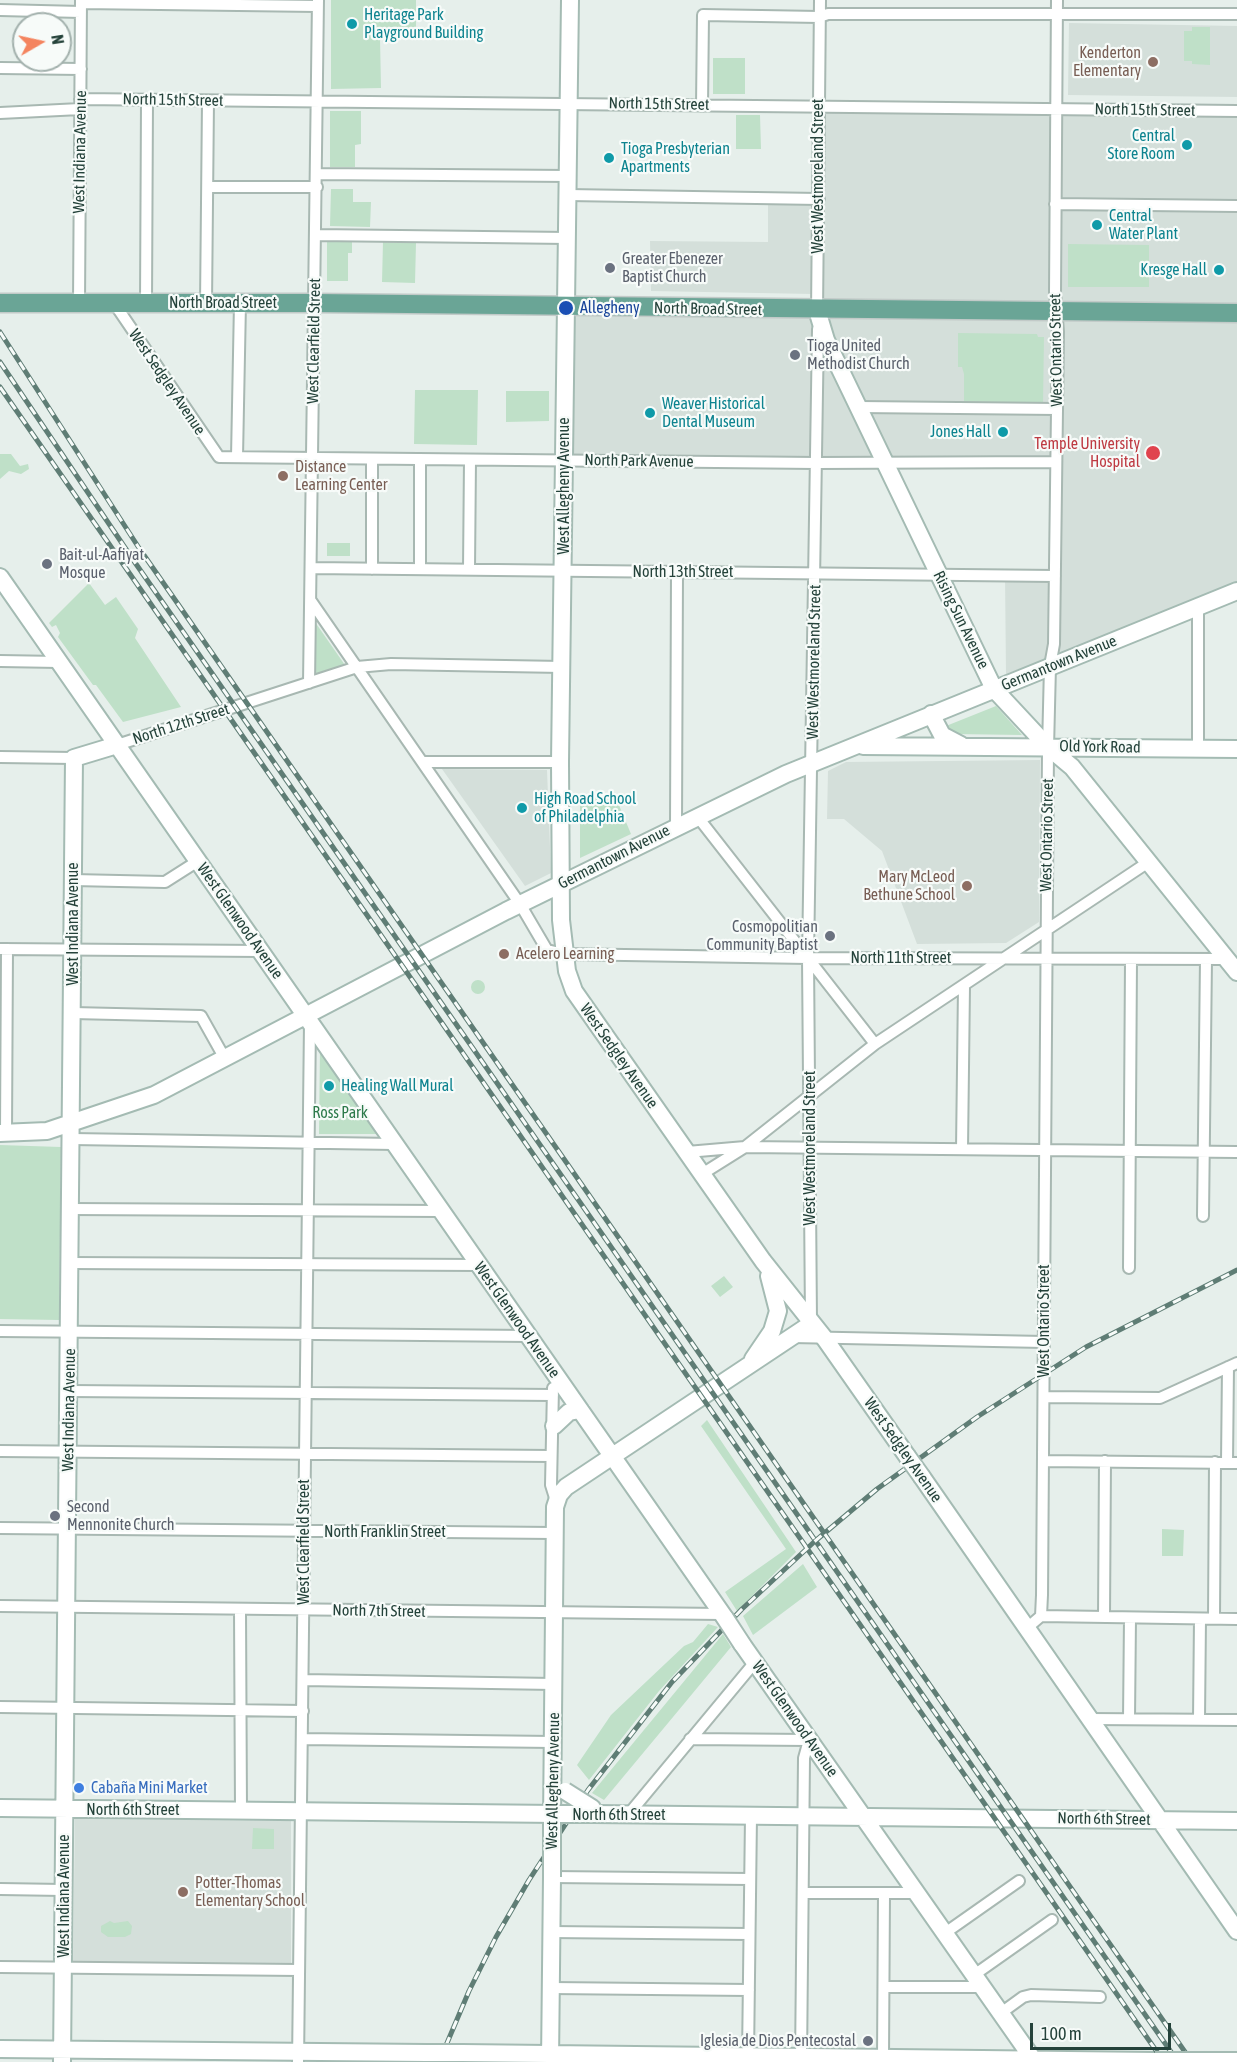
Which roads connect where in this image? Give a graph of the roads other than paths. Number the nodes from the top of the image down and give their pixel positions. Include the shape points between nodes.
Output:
1 (570, 0) edge
2 (820, 0) edge
3 (1057, 0) edge
4 (317, 3) edge
5 (81, 5) edge
6 (0, 10) edge
7 (1057, 14) junction
8 (1237, 14) edge
9 (819, 17) junction
10 (0, 68) edge
11 (81, 69) junction
12 (318, 100) junction
13 (147, 101) junction
14 (208, 101) junction
15 (569, 102) junction
16 (80, 104) junction
17 (702, 106) junction
18 (819, 106) junction
19 (1057, 109) junction
20 (1237, 111) edge
21 (0, 113) edge
22 (317, 174) junction
23 (569, 176) junction
24 (208, 187) junction
25 (317, 188) junction
26 (568, 195) junction
27 (819, 199) junction
28 (1055, 204) junction
29 (1237, 206) edge
30 (316, 235) junction
31 (568, 238) junction
32 (0, 303) edge
33 (79, 303) junction
34 (114, 303) junction
35 (146, 303) junction
36 (240, 303) junction
37 (315, 303) junction
38 (206, 304) junction
39 (567, 307) junction
40 (818, 310) junction
41 (1056, 310) junction
42 (1237, 313) edge
43 (859, 407) junction
44 (1057, 409) junction
45 (223, 457) joint
46 (237, 457) junction
47 (312, 459) junction
48 (372, 459) junction
49 (420, 459) junction
50 (470, 460) junction
51 (564, 460) junction
52 (884, 462) junction
53 (1056, 462) junction
54 (816, 463) junction
55 (311, 568) junction
56 (372, 568) junction
57 (420, 569) junction
58 (469, 569) junction
59 (563, 571) junction
60 (677, 572) junction
61 (815, 573) junction
62 (939, 575) junction
63 (1055, 576) junction
64 (0, 577) edge
65 (1237, 591) edge
66 (311, 602) junction
67 (1198, 606) junction
68 (0, 661) edge
69 (59, 662) junction
70 (1050, 666) junction
71 (357, 667) junction
72 (562, 667) junction
73 (309, 683) junction
74 (994, 689) junction
75 (931, 714) junction
76 (117, 745) junction
77 (962, 746) junction
78 (850, 747) junction
79 (1048, 747) junction
80 (1198, 749) junction
81 (1237, 749) edge
82 (0, 757) edge
83 (74, 758) junction
84 (424, 762) junction
85 (560, 762) junction
86 (813, 762) junction
87 (698, 816) junction
88 (676, 826) junction
89 (198, 861) junction
90 (1147, 863) junction
91 (73, 880) junction
92 (561, 883) junction
93 (520, 904) junction
94 (1046, 930) junction
95 (4, 949) edge
96 (73, 949) junction
97 (261, 951) junction
98 (564, 954) junction
99 (1005, 957) junction
100 (808, 958) junction
101 (1047, 958) junction
102 (1206, 959) junction
103 (1131, 960) junction
104 (1234, 964) edge
105 (567, 971) joint
106 (964, 986) junction
107 (73, 1013) junction
108 (308, 1018) junction
109 (875, 1044) junction
110 (224, 1057) junction
111 (810, 1095) junction
112 (72, 1131) junction
113 (3, 1133) edge
114 (308, 1144) junction
115 (394, 1144) junction
116 (745, 1147) junction
117 (809, 1148) junction
118 (962, 1149) junction
119 (1045, 1150) junction
120 (1129, 1150) junction
121 (1203, 1151) junction
122 (687, 1152) junction
123 (1237, 1152) edge
124 (702, 1174) junction
125 (71, 1209) junction
126 (306, 1211) junction
127 (441, 1211) junction
128 (1203, 1216) dead end
129 (763, 1261) junction
130 (70, 1263) junction
131 (306, 1265) junction
132 (479, 1265) junction
133 (1129, 1268) dead end
134 (811, 1324) junction
135 (0, 1331) edge
136 (70, 1331) junction
137 (306, 1333) junction
138 (529, 1336) junction
139 (792, 1337) junction
140 (825, 1340) junction
141 (1044, 1342) junction
142 (1233, 1365) edge
143 (743, 1369) junction
144 (553, 1371) junction
145 (70, 1391) junction
146 (305, 1393) junction
147 (553, 1395) junction
148 (1044, 1397) junction
149 (580, 1410) junction
150 (554, 1426) junction
151 (0, 1451) edge
152 (68, 1452) junction
153 (304, 1454) junction
154 (551, 1456) junction
155 (613, 1457) junction
156 (1044, 1461) junction
157 (1105, 1461) junction
158 (1215, 1462) junction
159 (1232, 1463) edge
160 (556, 1501) junction
161 (0, 1528) edge
162 (68, 1528) junction
163 (303, 1532) junction
164 (554, 1533) junction
165 (0, 1606) edge
166 (67, 1607) junction
167 (240, 1610) junction
168 (303, 1610) junction
169 (555, 1613) junction
170 (723, 1616) junction
171 (1041, 1616) junction
172 (1104, 1617) junction
173 (1130, 1618) junction
174 (1214, 1618) junction
175 (1200, 1619) junction
176 (1237, 1619) edge
177 (1027, 1628) junction
178 (755, 1662) junction
179 (303, 1680) junction
180 (554, 1684) junction
181 (0, 1707) edge
182 (66, 1707) junction
183 (240, 1710) junction
184 (303, 1711) junction
185 (1089, 1719) junction
186 (1129, 1719) junction
187 (1199, 1719) junction
188 (1237, 1720) edge
189 (302, 1738) junction
190 (690, 1738) junction
191 (809, 1740) junction
192 (553, 1742) junction
193 (559, 1787) junction
194 (0, 1808) edge
195 (64, 1809) junction
196 (241, 1811) junction
197 (301, 1811) junction
198 (594, 1814) junction
199 (628, 1815) junction
200 (751, 1816) junction
201 (803, 1816) junction
202 (554, 1817) junction
203 (865, 1817) junction
204 (1159, 1820) junction
205 (1237, 1821) edge
206 (552, 1876) junction
207 (750, 1879) junction
208 (1019, 1881) dead end
209 (0, 1889) edge
210 (63, 1890) junction
211 (803, 1893) junction
212 (917, 1893) junction
213 (884, 1894) junction
214 (1052, 1920) dead end
215 (1237, 1931) edge
216 (551, 1932) junction
217 (945, 1932) junction
218 (749, 1934) junction
219 (0, 1967) edge
220 (63, 1967) junction
221 (299, 1970) junction
222 (978, 1981) junction
223 (884, 1987) junction
224 (551, 1988) junction
225 (749, 1990) junction
226 (1100, 1997) dead end
227 (1001, 2013) junction
228 (0, 2049) edge
229 (63, 2056) edge
230 (298, 2057) edge
231 (748, 2057) junction
232 (550, 2058) edge
233 (883, 2058) junction
234 (801, 2059) edge
235 (1035, 2061) edge
236 (1155, 2061) edge
237 (1216, 2061) edge
238 (1237, 2061) edge

1 - 15 street, West Allegheny Avenue
2 - 9 street, West Westmoreland Street
3 - 7 street, West Ontario Street
4 - 5 street
4 - 12 street, West Clearfield Street
5 - 6 street
5 - 11 street, West Indiana Avenue
7 - 8 street
7 - 9 street
7 - 19 street, West Ontario Street
9 - 17 street via 703,15
9 - 18 street, West Westmoreland Street
10 - 11 street
11 - 16 street, West Indiana Avenue
12 - 14 street, North 15th Street
12 - 15 street, North 15th Street
12 - 22 street, West Clearfield Street
13 - 14 street, North 15th Street
13 - 16 street, North 15th Street
13 - 35 street
14 - 24 street
15 - 17 street, North 15th Street
15 - 23 street, West Allegheny Avenue
16 - 21 street, North 15th Street
16 - 33 street, West Indiana Avenue
17 - 18 street, North 15th Street
18 - 19 street, North 15th Street
18 - 27 street, West Westmoreland Street
19 - 20 street, North 15th Street
19 - 28 street, West Ontario Street
22 - 23 street
22 - 25 street, West Clearfield Street
23 - 26 street, West Allegheny Avenue
24 - 25 street
24 - 38 street
25 - 30 street, West Clearfield Street
26 - 27 street
26 - 31 street, West Allegheny Avenue
27 - 40 street, West Westmoreland Street
28 - 29 street
28 - 41 street, West Ontario Street
30 - 31 street
30 - 37 street, West Clearfield Street
31 - 39 street, West Allegheny Avenue
32 - 33 main road, North Broad Street
33 - 34 main road, North Broad Street
34 - 35 main road, North Broad Street
34 - 45 street, West Sedgley Avenue via 204,437
35 - 38 main road, North Broad Street
36 - 37 main road, North Broad Street
36 - 38 main road, North Broad Street
36 - 46 street
37 - 39 main road, North Broad Street
37 - 47 street, West Clearfield Street
39 - 40 main road, North Broad Street
39 - 51 street, West Allegheny Avenue
40 - 41 main road, North Broad Street
40 - 43 street, Rising Sun Avenue via 826,340
40 - 54 street, West Westmoreland Street
41 - 42 main road, North Broad Street
41 - 44 street, West Ontario Street
43 - 44 street
43 - 52 street, Rising Sun Avenue
44 - 53 street, West Ontario Street
45 - 46 street, North Park Avenue
46 - 47 street, North Park Avenue
47 - 48 street, North Park Avenue
47 - 55 street, West Clearfield Street
48 - 49 street, North Park Avenue
48 - 56 street
49 - 50 street, North Park Avenue
49 - 57 street
50 - 51 street, North Park Avenue
50 - 58 street
51 - 54 street, North Park Avenue
51 - 59 street, West Allegheny Avenue
52 - 53 street, North Park Avenue
52 - 54 street, North Park Avenue
52 - 62 street, Rising Sun Avenue
53 - 63 street, West Ontario Street
54 - 61 street, West Westmoreland Street
55 - 56 street, North 13th Street
55 - 66 street, West Clearfield Street
56 - 57 street, North 13th Street
57 - 58 street, North 13th Street
58 - 59 street, North 13th Street
59 - 60 street, North 13th Street
59 - 72 street, West Allegheny Avenue
60 - 61 street, North 13th Street
60 - 88 street
61 - 62 street, North 13th Street
61 - 86 street, West Westmoreland Street
62 - 63 street, North 13th Street
62 - 74 street, Rising Sun Avenue
63 - 70 street, West Ontario Street
64 - 69 street, West Glenwood Avenue
65 - 67 street, Germantown Avenue
66 - 71 street
66 - 73 street, West Clearfield Street
67 - 70 street, Germantown Avenue
67 - 80 street
68 - 69 street
69 - 76 street, West Glenwood Avenue
70 - 74 street, Germantown Avenue
70 - 79 street, West Ontario Street
71 - 72 street, North 12th Street
71 - 73 street, North 12th Street
71 - 84 street
72 - 85 street, West Allegheny Avenue
73 - 76 street, North 12th Street
74 - 75 street, Germantown Avenue
74 - 79 street, Rising Sun Avenue
75 - 77 street via 942,735
75 - 78 street, Germantown Avenue
76 - 83 street, North 12th Street
76 - 89 street, West Glenwood Avenue
77 - 78 street, Old York Road
77 - 79 street, Old York Road
78 - 86 street, Germantown Avenue
79 - 80 street, Old York Road
79 - 90 street, Rising Sun Avenue via 1072,767
79 - 94 street, West Ontario Street
80 - 81 street, Old York Road
82 - 83 street, North 12th Street
83 - 91 street, West Indiana Avenue
84 - 85 street
84 - 93 street
85 - 92 street, West Allegheny Avenue
86 - 87 street, Germantown Avenue
86 - 100 street, West Westmoreland Street
87 - 88 street, Germantown Avenue
87 - 100 street
88 - 92 street, Germantown Avenue
89 - 91 street via 165,882
89 - 97 street, West Glenwood Avenue
90 - 94 street
90 - 104 street, Rising Sun Avenue
91 - 96 street, West Indiana Avenue
92 - 93 street, Germantown Avenue
92 - 98 street, West Allegheny Avenue
93 - 98 street via 547,950
93 - 108 street, Germantown Avenue
94 - 99 street
94 - 101 street, West Ontario Street
95 - 96 street
95 - 113 street
96 - 97 street
96 - 107 street, West Indiana Avenue
97 - 108 street, West Glenwood Avenue
98 - 100 street, North 11th Street
98 - 105 street, West Allegheny Avenue
99 - 100 street, North 11th Street
99 - 101 street, North 11th Street
99 - 106 street
100 - 109 street
100 - 111 street, West Westmoreland Street
101 - 103 street, North 11th Street
101 - 119 street, West Ontario Street
102 - 103 street, North 11th Street
102 - 104 street, North 11th Street
102 - 121 street
103 - 120 street
105 - 122 street, West Sedgley Avenue via 574,992
106 - 109 street
106 - 118 street
107 - 110 street via 201,1016
107 - 112 street, West Indiana Avenue
108 - 110 street, Germantown Avenue
108 - 114 street, West Clearfield Street
108 - 115 street, West Glenwood Avenue
109 - 111 street
110 - 112 street, Germantown Avenue
111 - 116 street
111 - 117 street, West Westmoreland Street
112 - 113 street, Germantown Avenue
112 - 114 street
112 - 125 street, West Indiana Avenue
114 - 115 street
114 - 126 street, West Clearfield Street
115 - 127 street, West Glenwood Avenue
116 - 117 street
116 - 122 street
116 - 124 street
117 - 118 street
117 - 134 street, West Westmoreland Street
118 - 119 street
119 - 120 street
119 - 141 street, West Ontario Street
120 - 121 street
120 - 133 street
121 - 123 street
121 - 128 street
122 - 124 street, West Sedgley Avenue
124 - 129 street, West Sedgley Avenue
125 - 126 street
125 - 130 street, West Indiana Avenue
126 - 127 street
126 - 131 street, West Clearfield Street
127 - 132 street, West Glenwood Avenue
129 - 134 street, West Sedgley Avenue
129 - 143 street via 778,1311 765,1344
130 - 131 street
130 - 136 street, West Indiana Avenue
131 - 132 street
131 - 137 street, West Clearfield Street
132 - 138 street, West Glenwood Avenue
134 - 139 street
134 - 140 street, West Sedgley Avenue
135 - 136 street
136 - 137 street
136 - 145 street, West Indiana Avenue
137 - 138 street
137 - 146 street, West Clearfield Street
138 - 144 street, West Glenwood Avenue
139 - 140 street
139 - 143 street
140 - 141 street
140 - 177 street, West Sedgley Avenue, bridge
141 - 148 street, West Ontario Street
142 - 148 street via 1160,1398
142 - 159 street
143 - 155 street
144 - 147 street, West Allegheny Avenue
144 - 149 street, West Glenwood Avenue
145 - 146 street
145 - 152 street, West Indiana Avenue
146 - 147 street
146 - 153 street, West Clearfield Street
147 - 150 street, West Allegheny Avenue
148 - 156 street, West Ontario Street
149 - 150 street via 569,1412
149 - 155 street, West Glenwood Avenue
150 - 154 street, West Allegheny Avenue
151 - 152 street
152 - 153 street
152 - 162 street, West Indiana Avenue
153 - 154 street
153 - 163 street, West Clearfield Street
154 - 160 street, West Allegheny Avenue via 552,1493
155 - 160 street via 566,1487
155 - 170 street, West Glenwood Avenue
156 - 157 street
156 - 171 street, West Ontario Street
157 - 158 street
157 - 172 street
158 - 159 street
158 - 174 street
160 - 164 street, West Allegheny Avenue
161 - 162 street, North Franklin Street
162 - 163 street, North Franklin Street
162 - 166 street, West Indiana Avenue
163 - 164 street, North Franklin Street
163 - 168 street, West Clearfield Street
164 - 169 street, West Allegheny Avenue
165 - 166 street, North 7th Street
166 - 167 street, North 7th Street
166 - 182 street, West Indiana Avenue
167 - 168 street, North 7th Street
167 - 183 street
168 - 169 street, North 7th Street
168 - 179 street, West Clearfield Street
169 - 170 street, North 7th Street
169 - 180 street, West Allegheny Avenue
170 - 178 street, West Glenwood Avenue, bridge
171 - 172 street
171 - 177 street
172 - 173 street
173 - 175 street
173 - 186 street
174 - 175 street
174 - 176 street
175 - 187 street
177 - 185 street, West Sedgley Avenue
178 - 190 street
178 - 191 street, West Glenwood Avenue
179 - 180 street
179 - 184 street, West Clearfield Street
180 - 192 street, West Allegheny Avenue
181 - 182 street
182 - 183 street
182 - 195 street, West Indiana Avenue
183 - 184 street
183 - 196 street
184 - 189 street, West Clearfield Street
185 - 186 street
185 - 204 street, West Sedgley Avenue
186 - 187 street
187 - 188 street
189 - 192 street
189 - 197 street, West Clearfield Street
190 - 191 street
190 - 199 street
191 - 201 street via 804,1758
191 - 203 street, West Glenwood Avenue
192 - 193 street, West Allegheny Avenue
193 - 198 street, bridge via 592,1808
193 - 202 street, West Allegheny Avenue
194 - 195 street, North 6th Street
195 - 196 street, North 6th Street
195 - 210 street, West Indiana Avenue
196 - 197 street, North 6th Street
197 - 202 street, North 6th Street
197 - 221 street, West Clearfield Street
198 - 199 street, North 6th Street
198 - 202 street, North 6th Street, bridge
199 - 200 street, North 6th Street
200 - 201 street, North 6th Street
200 - 207 street
201 - 203 street, North 6th Street
201 - 211 street
202 - 206 street, West Allegheny Avenue, bridge
203 - 204 street, North 6th Street
203 - 212 street, West Glenwood Avenue
204 - 205 street, North 6th Street
204 - 215 street, West Sedgley Avenue
206 - 207 street
206 - 216 street, West Allegheny Avenue
207 - 218 street
208 - 217 street
209 - 210 street
210 - 220 street, West Indiana Avenue
211 - 213 street
211 - 234 street
212 - 213 street
212 - 217 street, West Glenwood Avenue
213 - 223 street
214 - 222 street
216 - 218 street
216 - 224 street, West Allegheny Avenue
217 - 222 street, West Glenwood Avenue
218 - 225 street
219 - 220 street
220 - 221 street
220 - 229 street, West Indiana Avenue
221 - 230 street, West Clearfield Street
222 - 223 street
222 - 227 street, West Glenwood Avenue
223 - 233 street
224 - 225 street
224 - 232 street, West Allegheny Avenue
225 - 231 street
226 - 227 street via 1031,1995
227 - 235 street, West Glenwood Avenue
228 - 229 street
229 - 230 street
230 - 232 street, bridge via 462,2053
231 - 232 street
231 - 234 street
233 - 234 street
233 - 235 street
235 - 236 street
236 - 237 street, bridge
237 - 238 street

